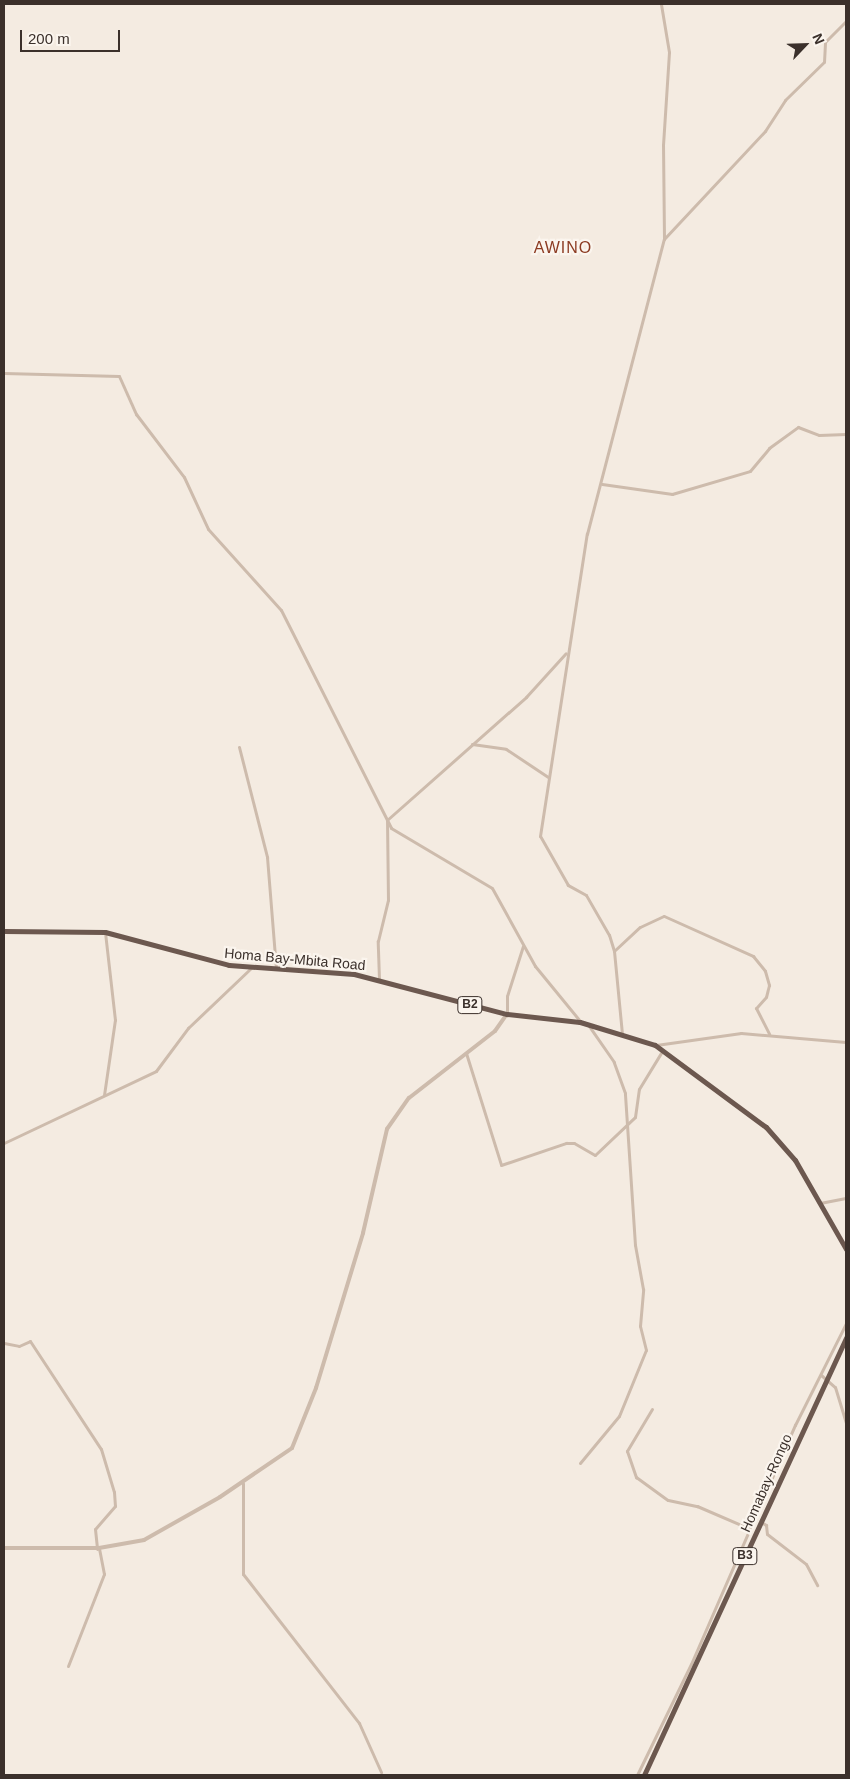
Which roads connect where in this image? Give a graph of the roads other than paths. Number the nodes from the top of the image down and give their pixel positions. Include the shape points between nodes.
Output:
1 (661, 4) edge
2 (846, 21) edge
3 (664, 239) junction
4 (4, 373) edge
5 (846, 434) edge
6 (602, 484) junction
7 (566, 652) junction
8 (472, 744) junction
9 (239, 747) dead end
10 (548, 777) junction
11 (387, 820) junction
12 (4, 931) edge
13 (105, 932) junction
14 (523, 946) junction
15 (614, 951) junction
16 (251, 968) junction
17 (276, 969) junction
18 (379, 979) junction
19 (507, 1014) junction
20 (580, 1022) junction
21 (588, 1025) junction
22 (622, 1034) junction
23 (769, 1034) junction
24 (846, 1042) edge
25 (654, 1045) junction
26 (466, 1053) junction
27 (661, 1053) junction
28 (104, 1095) junction
29 (627, 1128) junction
30 (4, 1144) edge
31 (846, 1198) edge
32 (820, 1203) junction
33 (846, 1249) edge
34 (846, 1323) edge
35 (846, 1337) edge
36 (4, 1343) edge
37 (823, 1377) junction
38 (652, 1409) dead end
39 (846, 1424) edge
40 (787, 1446) junction
41 (794, 1449) junction
42 (580, 1463) dead end
43 (243, 1483) junction
44 (761, 1522) junction
45 (748, 1528) junction
46 (4, 1548) edge
47 (98, 1548) junction
48 (817, 1585) dead end
49 (68, 1666) dead end
50 (673, 1708) junction
51 (381, 1772) dead end
52 (637, 1775) edge
53 (644, 1775) edge

1 - 3 street via 669,52 663,145
2 - 3 street via 825,42 824,62 785,100 765,131
3 - 6 street
4 - 11 street via 118,376 136,414 184,477 208,529 281,610
5 - 6 street via 819,434 798,427 769,448 750,471 672,494
6 - 7 street via 587,534
7 - 8 street via 526,697
7 - 10 street
8 - 10 street via 506,749
8 - 11 street
9 - 17 street via 267,857
10 - 15 street via 540,840 568,885 588,898
11 - 14 street via 404,839 492,888
11 - 18 street via 388,900 378,941
12 - 13 highway, Homa Bay-Mbita Road / B2
13 - 16 highway, Homa Bay-Mbita Road / B2 via 204,961
13 - 28 street via 115,1020
14 - 19 street via 507,996
14 - 20 street
15 - 22 street
15 - 23 street via 640,927 664,916 753,956 765,971 769,985 766,997 756,1008
16 - 17 highway, Homa Bay-Mbita Road / B2
16 - 28 street via 188,1028 162,1066
17 - 18 highway, Homa Bay-Mbita Road / B2 via 326,971
18 - 19 highway, Homa Bay-Mbita Road / B2
19 - 20 highway, Homa Bay-Mbita Road / B2
19 - 26 street via 502,1024
20 - 21 highway, Homa Bay-Mbita Road / B2
21 - 22 highway, Homa Bay-Mbita Road / B2
21 - 29 street via 620,1074
22 - 25 highway, Homa Bay-Mbita Road / B2
23 - 24 street
23 - 25 street via 713,1034
25 - 27 highway, Homa Bay-Mbita Road / B2
26 - 29 street via 501,1165 566,1143 574,1143 595,1155
26 - 43 street via 409,1098 387,1128 363,1233 301,1432 292,1448
27 - 29 street via 645,1074 635,1117
27 - 32 highway, Homa Bay-Mbita Road / B2 via 727,1096 766,1127 795,1160
28 - 30 street
29 - 42 street via 637,1265 643,1289 640,1326 646,1350 619,1416
31 - 32 street
32 - 33 highway, Homa Bay-Mbita Road / B2
34 - 37 street
35 - 37 highway, Homabay-Rongo / B3
36 - 47 street via 19,1346 30,1341 101,1449 114,1492 114,1506 95,1529
37 - 39 street via 837,1390
37 - 40 street
37 - 41 highway, Homabay-Rongo / B3
38 - 45 street via 627,1451 636,1477 668,1500 697,1506
40 - 41 street
40 - 45 street
41 - 44 highway, Homabay-Rongo / B3
43 - 47 street via 154,1536
43 - 51 street via 243,1574 359,1723
44 - 48 street via 766,1525 767,1534 806,1564
44 - 50 highway, Homabay-Rongo / B3
45 - 50 street
46 - 47 street
47 - 49 street via 104,1574
50 - 52 street
50 - 53 highway, Homabay-Rongo / B3

